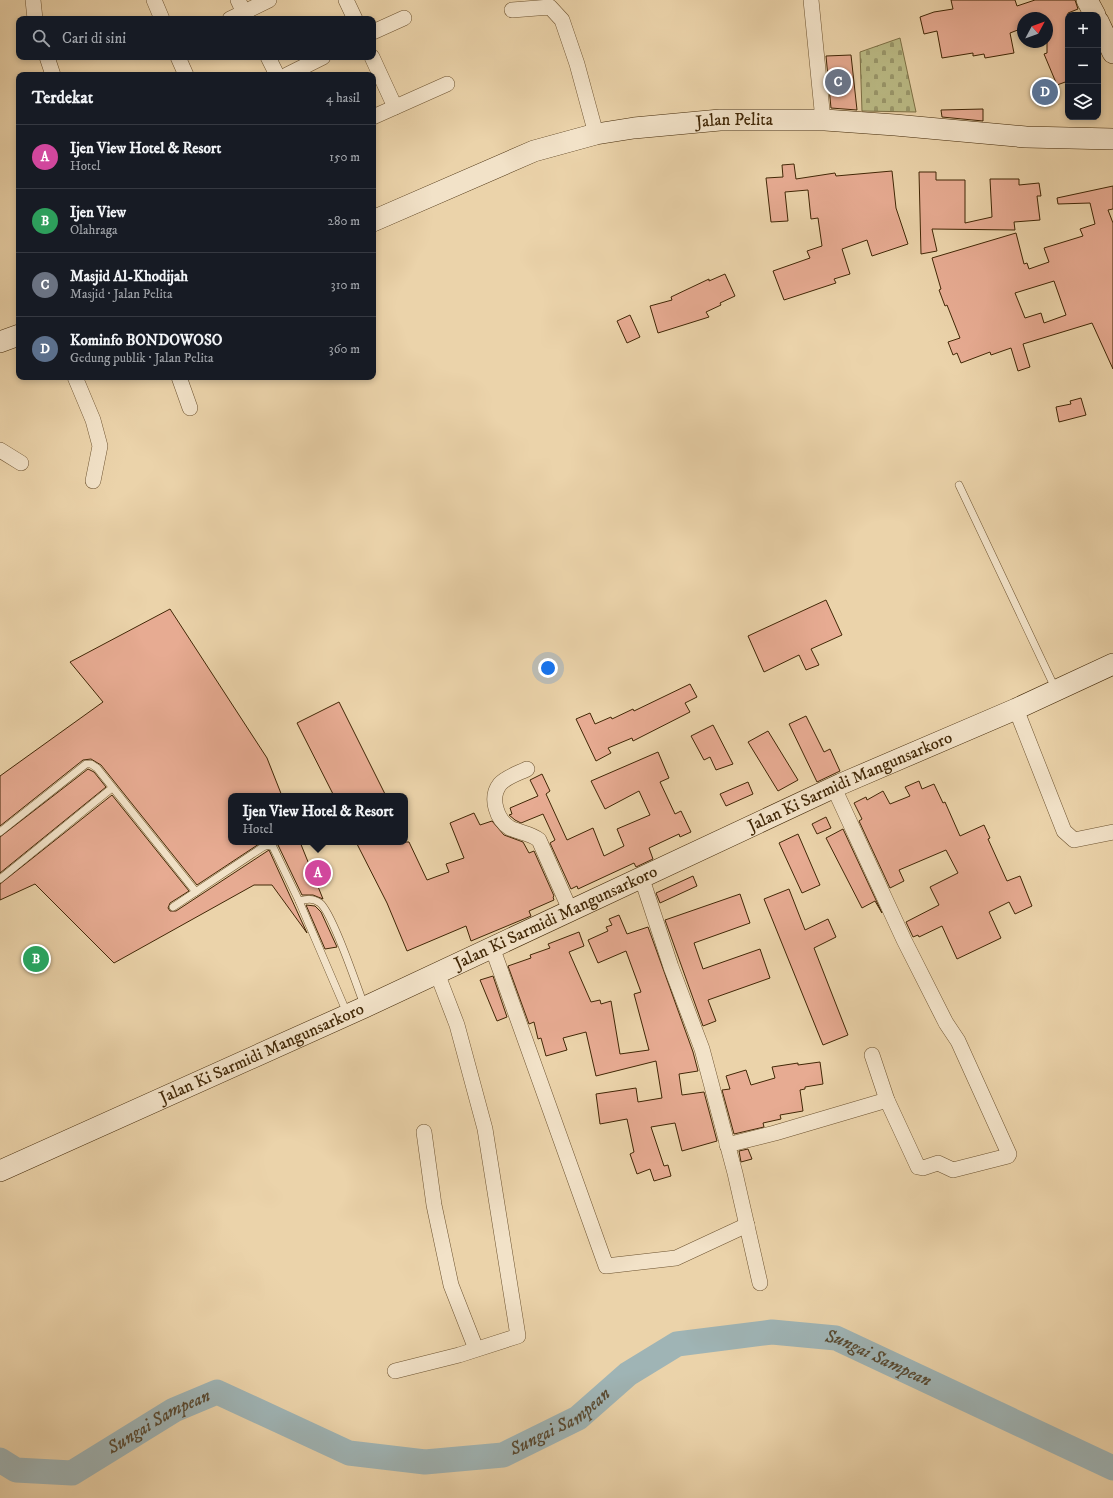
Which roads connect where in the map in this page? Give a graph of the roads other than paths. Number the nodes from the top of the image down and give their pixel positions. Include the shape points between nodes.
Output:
1 (33, 0) edge
2 (154, 0) edge
3 (269, 0) edge
4 (346, 0) edge
5 (811, 0) edge
6 (1087, 0) edge
7 (243, 10) edge
8 (512, 10) dead end
9 (1093, 12) edge
10 (35, 16) edge
11 (161, 16) edge
12 (234, 16) edge
13 (354, 16) edge
14 (404, 18) dead end
15 (1101, 27) edge
16 (376, 31) edge
17 (1113, 53) edge
18 (48, 60) edge
19 (179, 60) edge
20 (270, 60) edge
21 (317, 60) edge
22 (373, 60) edge
23 (51, 72) edge
24 (185, 72) edge
25 (276, 72) edge
26 (293, 72) edge
27 (447, 84) dead end
28 (395, 107) junction
29 (376, 116) edge
30 (823, 120) junction
31 (596, 134) junction
32 (1113, 139) edge
33 (376, 221) edge
34 (16, 336) edge
35 (0, 342) edge
36 (76, 380) edge
37 (180, 380) edge
38 (190, 408) dead end
39 (0, 450) edge
40 (21, 463) dead end
41 (93, 481) dead end
42 (959, 486) dead end
43 (1113, 664) edge
44 (1056, 691) junction
45 (1016, 709) junction
46 (527, 769) dead end
47 (112, 788) junction
48 (834, 788) junction
49 (0, 832) edge
50 (1113, 832) edge
51 (0, 879) edge
52 (642, 879) junction
53 (196, 892) junction
54 (299, 901) junction
55 (173, 907) dead end
56 (571, 912) junction
57 (492, 947) junction
58 (437, 973) junction
59 (356, 1011) junction
60 (872, 1055) dead end
61 (887, 1100) junction
62 (424, 1132) dead end
63 (727, 1145) junction
64 (0, 1171) edge
65 (747, 1225) junction
66 (760, 1283) dead end
67 (476, 1349) junction
68 (395, 1371) dead end

1 - 10 street
2 - 11 street
3 - 7 street
4 - 13 street
5 - 30 street
6 - 9 main road
7 - 12 street
8 - 31 street via 550,7 562,20
14 - 16 street
15 - 17 main road
18 - 23 street
19 - 24 street
20 - 25 street
21 - 26 street
22 - 28 street
27 - 28 street
28 - 29 street
30 - 31 main road, Jalan Pelita via 720,120
30 - 32 main road, Jalan Pelita via 1026,137
31 - 33 main road, Jalan Pelita via 534,151
34 - 35 main road
36 - 41 street via 94,420 100,446
37 - 38 street
39 - 40 street
42 - 44 lane
43 - 44 main road, Jalan Ki Sarmidi Mangunsarkoro
44 - 45 main road, Jalan Ki Sarmidi Mangunsarkoro
45 - 48 main road, Jalan Ki Sarmidi Mangunsarkoro
45 - 50 street via 1064,830 1074,840
46 - 56 street via 500,784 495,794 498,813 510,828 532,834 539,840
47 - 49 lane via 97,768 86,764
47 - 51 lane
47 - 53 lane
48 - 52 main road, Jalan Ki Sarmidi Mangunsarkoro
48 - 61 street via 904,940 946,1023 958,1041 1009,1156 961,1169 949,1169 938,1163 918,1167
52 - 56 main road, Jalan Ki Sarmidi Mangunsarkoro
52 - 63 street via 702,1049
53 - 54 lane via 269,845 277,852
53 - 55 lane
54 - 59 lane
54 - 59 lane via 316,900 328,912
56 - 57 main road, Jalan Ki Sarmidi Mangunsarkoro
57 - 58 main road, Jalan Ki Sarmidi Mangunsarkoro
57 - 65 street via 606,1266 676,1258
58 - 59 main road, Jalan Ki Sarmidi Mangunsarkoro
58 - 67 street via 457,1025 485,1129 518,1336
59 - 64 main road, Jalan Ki Sarmidi Mangunsarkoro
60 - 61 street
61 - 63 street
62 - 67 street via 434,1205 451,1285
63 - 65 street
65 - 66 street
67 - 68 street

